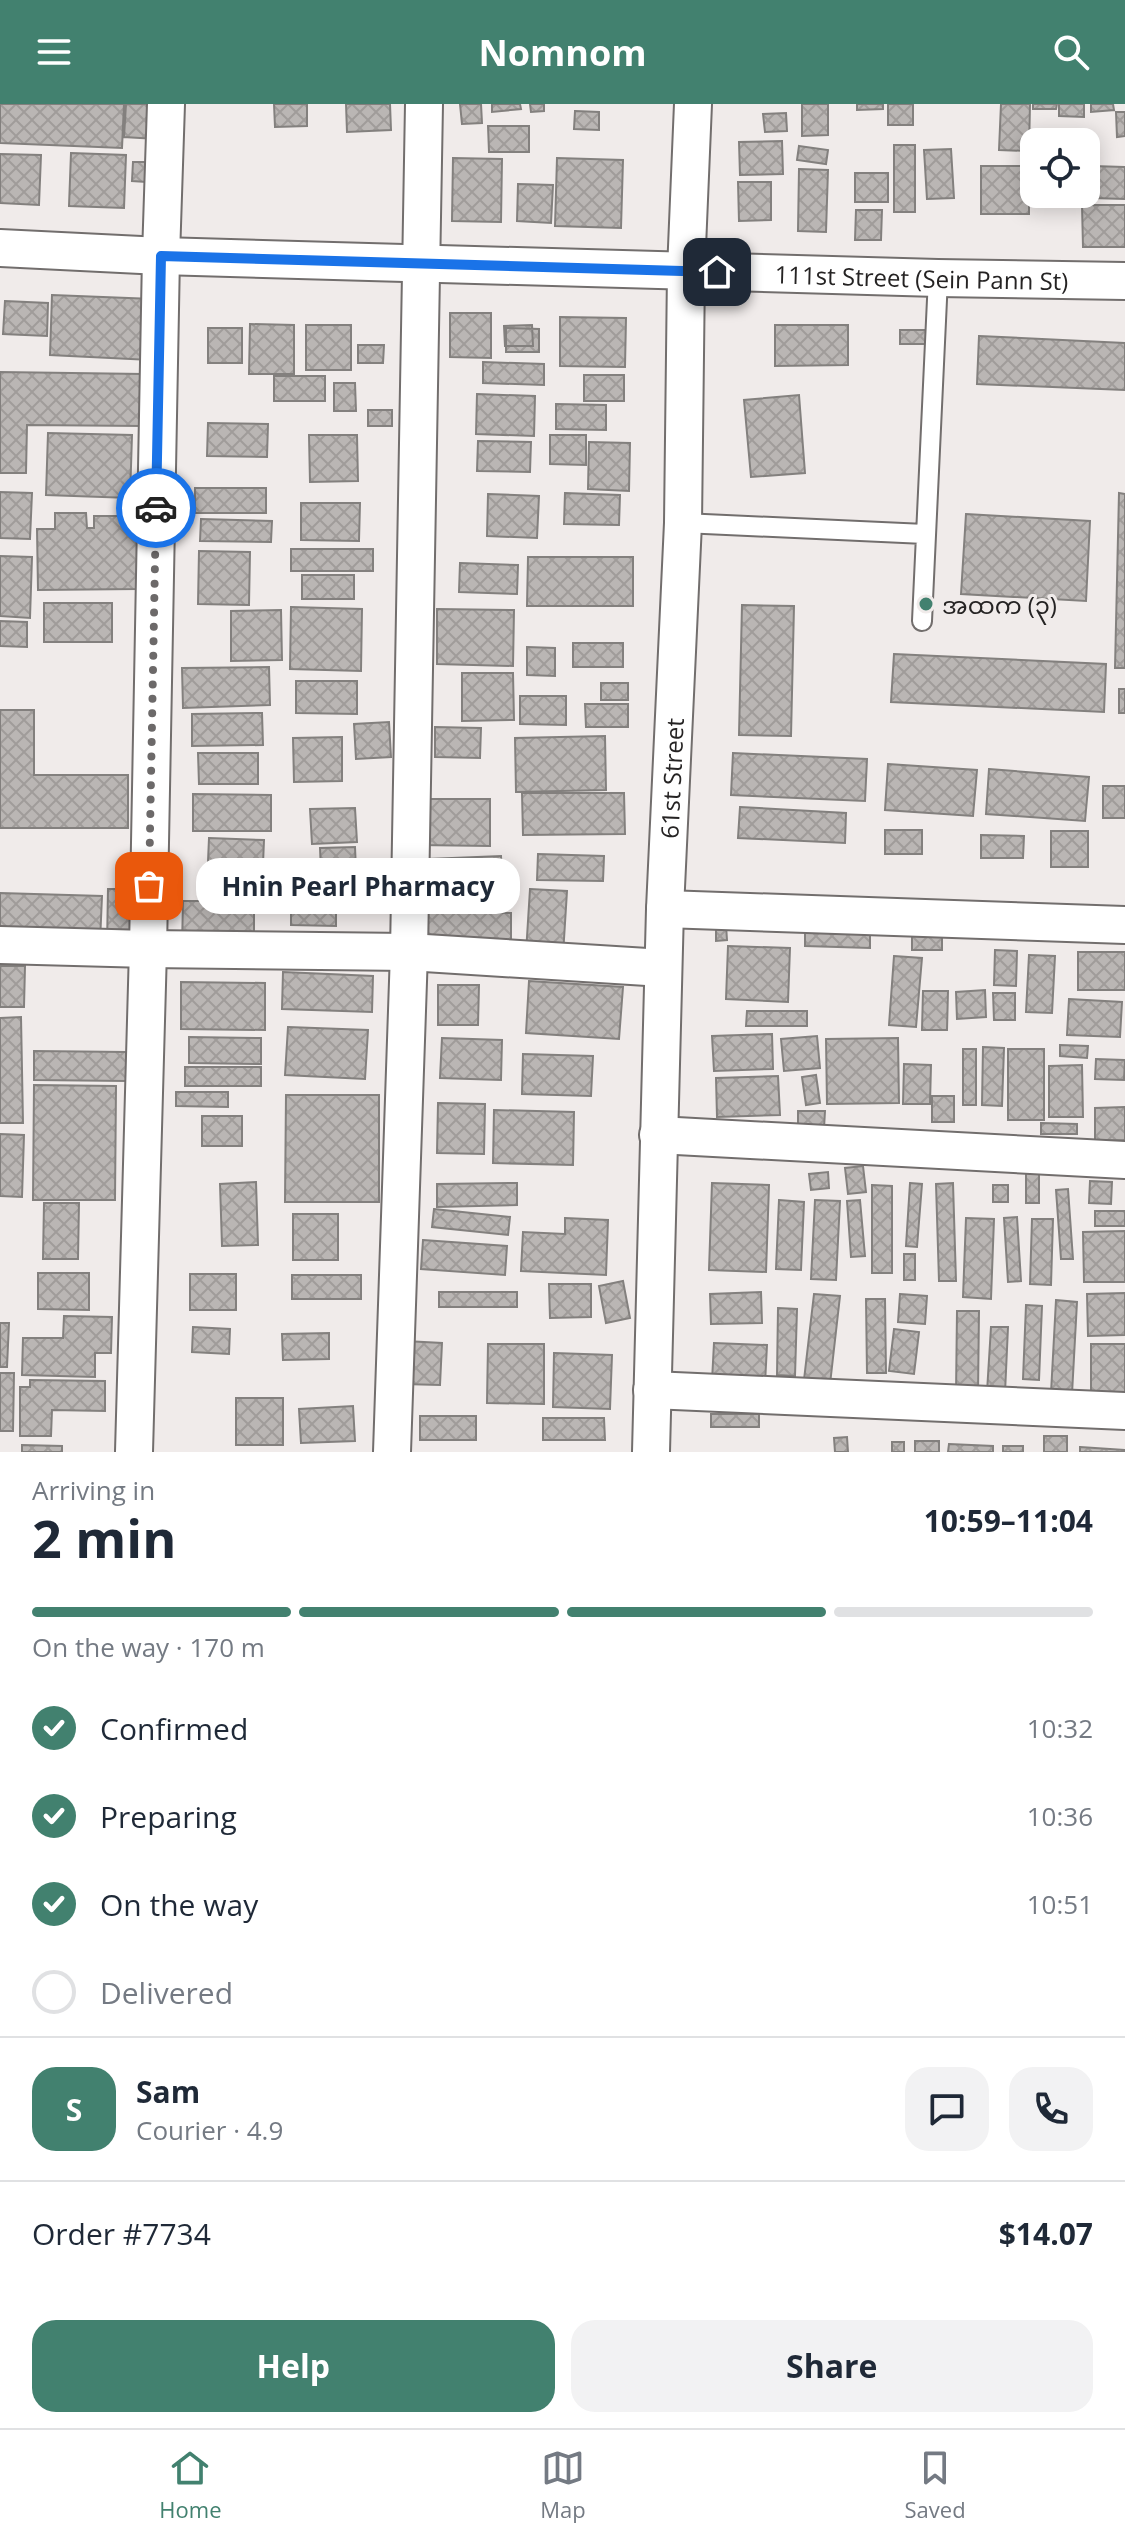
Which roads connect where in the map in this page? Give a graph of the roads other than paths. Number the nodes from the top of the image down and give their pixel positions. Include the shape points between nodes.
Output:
1 (166, 104) edge
2 (424, 104) edge
3 (693, 104) edge
4 (0, 248) edge
5 (161, 256) junction
6 (420, 263) junction
7 (686, 271) junction
8 (938, 278) junction
9 (1125, 281) edge
10 (683, 523) junction
11 (925, 534) junction
12 (922, 621) dead end
13 (665, 909) junction
14 (1125, 925) edge
15 (0, 945) edge
16 (148, 949) junction
17 (409, 952) junction
18 (663, 968) junction
19 (658, 1135) junction
20 (1125, 1160) edge
21 (652, 1390) junction
22 (1125, 1411) edge
23 (134, 1452) edge
24 (392, 1452) edge
25 (651, 1452) edge

1 - 5 street
2 - 6 street
3 - 7 street, 61st Street
4 - 5 street, 111st Street (Sein Pann St)
5 - 6 street, 111st Street (Sein Pann St)
5 - 16 street
6 - 7 street, 111st Street (Sein Pann St)
6 - 17 street
7 - 8 street, 111st Street (Sein Pann St)
7 - 10 street, 61st Street
8 - 9 street, 111st Street (Sein Pann St)
8 - 11 lane
10 - 11 lane
10 - 13 street, 61st Street
11 - 12 lane
13 - 14 street
13 - 18 street, 61st Street
15 - 16 street
16 - 17 street
16 - 23 street
17 - 18 street
17 - 24 street
18 - 19 street, 61st Street
19 - 20 street
19 - 21 street, 61st Street
21 - 22 street
21 - 25 street, 61st Street

